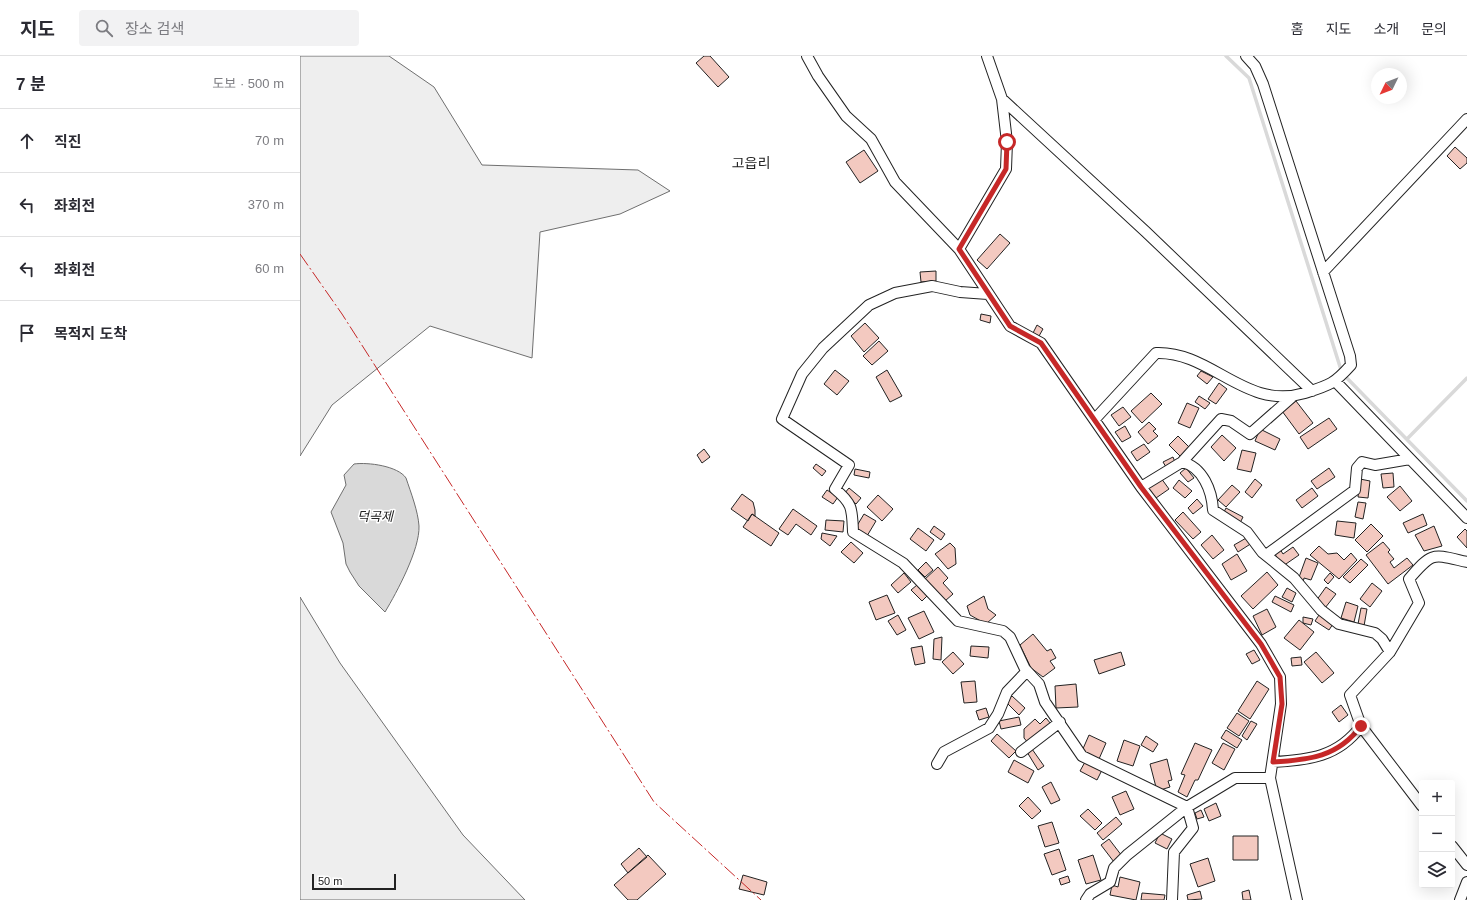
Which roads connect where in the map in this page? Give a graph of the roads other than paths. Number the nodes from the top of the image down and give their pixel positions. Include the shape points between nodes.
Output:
1 (807, 56) edge
2 (987, 56) edge
3 (1246, 56) edge
4 (1002, 100) junction
5 (1467, 119) edge
6 (959, 249) junction
7 (1323, 272) junction
8 (988, 294) junction
9 (1336, 382) junction
10 (1312, 391) junction
11 (1292, 397) junction
12 (1095, 419) junction
13 (1410, 459) junction
14 (1182, 462) junction
15 (1141, 487) junction
16 (1467, 518) edge
17 (1266, 555) junction
18 (1467, 562) edge
19 (1390, 652) junction
20 (1027, 671) junction
21 (1060, 722) junction
22 (1361, 726) junction
23 (1022, 752) dead end
24 (1273, 762) junction
25 (937, 764) dead end
26 (1270, 778) junction
27 (1419, 802) edge
28 (1187, 807) junction
29 (1455, 850) edge
30 (1467, 865) edge
31 (1467, 882) edge
32 (1086, 900) edge
33 (1172, 900) edge
34 (1297, 900) edge
35 (1460, 900) edge

1 - 6 street via 846,116 871,139 894,182
2 - 4 street
3 - 7 street via 1263,84
4 - 6 street via 1007,142 1006,169
4 - 10 street via 1146,232
5 - 7 street
6 - 8 street
7 - 9 street via 1350,356 1351,365
8 - 12 street via 1010,326 1041,343 1076,396
8 - 20 street via 932,286 895,293 869,305 823,348 806,369 782,419 850,465 835,489 848,500 852,511 853,532 903,563 958,622 1003,631 1010,637
9 - 10 street
9 - 13 street
10 - 11 street
11 - 12 street via 1261,394 1186,357 1156,354
11 - 14 street via 1250,434 1231,421 1222,419
12 - 15 street
13 - 16 street
13 - 17 street via 1375,464 1362,462 1357,468 1355,490
14 - 15 street
14 - 17 street via 1202,475 1213,498 1213,510 1247,532
15 - 24 street via 1261,644 1280,677 1282,704
17 - 19 street via 1294,578 1321,610 1339,624 1375,633
18 - 19 street via 1436,555 1426,559 1409,579 1419,603
19 - 22 street via 1350,695
20 - 21 street via 1039,684 1045,702
20 - 25 street via 1007,692 989,728 944,752
21 - 23 street
21 - 28 street via 1082,756
22 - 24 street via 1351,740 1329,753 1300,760
22 - 27 street
24 - 26 street
26 - 28 street via 1235,778
26 - 34 street
28 - 32 street via 1127,855 1114,868 1110,882 1090,894
28 - 33 street via 1193,828 1174,852
29 - 30 street
31 - 35 street

